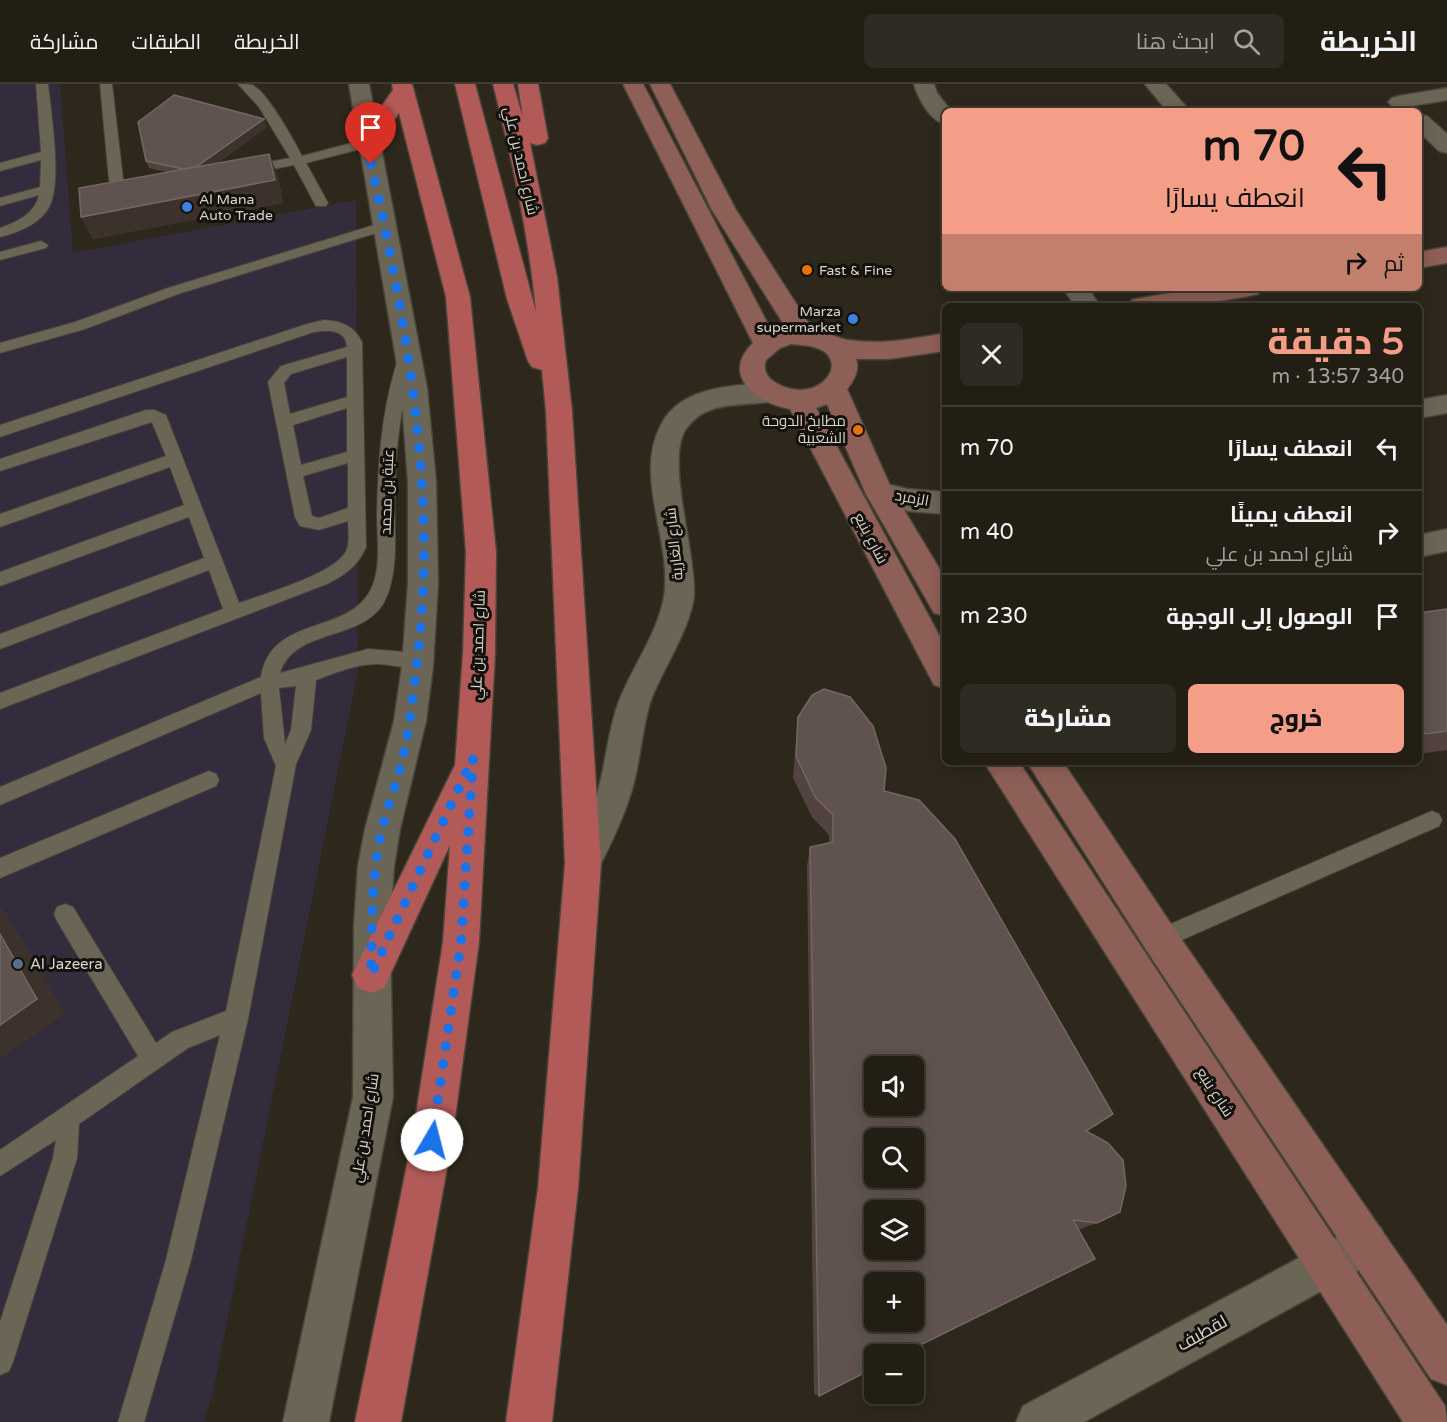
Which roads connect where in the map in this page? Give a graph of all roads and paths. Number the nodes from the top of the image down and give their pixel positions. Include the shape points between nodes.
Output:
1 (42, 84) edge
2 (106, 84) edge
3 (244, 84) edge
4 (359, 84) edge
5 (465, 84) edge
6 (503, 84) edge
7 (528, 84) edge
8 (633, 84) edge
9 (660, 84) edge
10 (924, 84) edge
11 (1155, 84) edge
12 (403, 87) edge
13 (1447, 94) edge
14 (1397, 101) edge
15 (1176, 108) edge
16 (942, 114) edge
17 (1422, 124) edge
18 (367, 143) junction
19 (1447, 146) edge
20 (46, 155) junction
21 (297, 159) junction
22 (0, 167) edge
23 (230, 173) edge
24 (47, 189) junction
25 (152, 190) edge
26 (714, 190) junction
27 (690, 194) junction
28 (0, 202) edge
29 (321, 203) dead end
30 (384, 226) junction
31 (0, 233) edge
32 (41, 245) dead end
33 (1447, 255) edge
34 (0, 256) edge
35 (1422, 259) edge
36 (1076, 291) edge
37 (1232, 291) edge
38 (1086, 303) edge
39 (1162, 303) edge
40 (549, 313) junction
41 (804, 336) junction
42 (942, 343) edge
43 (766, 344) junction
44 (0, 346) edge
45 (833, 346) junction
46 (354, 350) junction
47 (409, 350) junction
48 (887, 353) junction
49 (838, 385) junction
50 (785, 396) junction
51 (355, 400) junction
52 (1447, 404) edge
53 (1422, 409) edge
54 (559, 411) junction
55 (283, 422) junction
56 (0, 431) edge
57 (356, 455) junction
58 (176, 459) junction
59 (0, 465) edge
60 (294, 473) junction
61 (879, 492) junction
62 (942, 502) edge
63 (194, 508) junction
64 (356, 512) junction
65 (0, 521) edge
66 (1447, 540) edge
67 (1422, 545) edge
68 (214, 561) junction
69 (0, 579) edge
70 (942, 599) edge
71 (233, 611) junction
72 (0, 642) edge
73 (418, 661) junction
74 (942, 667) edge
75 (308, 675) junction
76 (270, 681) junction
77 (0, 701) edge
78 (473, 758) junction
79 (286, 764) junction
80 (1003, 765) edge
81 (1046, 765) edge
82 (209, 780) dead end
83 (0, 796) edge
84 (1432, 820) dead end
85 (582, 864) junction
86 (0, 868) edge
87 (66, 915) dead end
88 (1160, 939) junction
89 (371, 975) junction
90 (237, 1019) junction
91 (152, 1058) junction
92 (67, 1117) junction
93 (0, 1164) edge
94 (1366, 1243) junction
95 (1327, 1265) junction
96 (0, 1362) edge
97 (1447, 1363) edge
98 (1447, 1370) edge
99 (1405, 1385) junction
100 (131, 1422) edge
101 (306, 1422) edge
102 (378, 1422) edge
103 (529, 1422) edge
104 (1039, 1422) edge
105 (1429, 1422) edge

1 - 20 lane
2 - 25 lane via 116,180 124,189
3 - 21 lane via 255,91
4 - 18 street, شارع احمد بن علي
5 - 54 main road via 519,298
6 - 40 main road, شارع احمد بن علي via 521,150
7 - 40 main road via 557,227 557,268
8 - 27 street
9 - 26 street
10 - 16 street
11 - 15 street
12 - 18 main road
12 - 78 main road, شارع احمد بن علي via 458,297 481,552
13 - 14 street
17 - 19 street
18 - 21 lane
18 - 30 street, شارع احمد بن علي
20 - 22 lane
20 - 24 lane
21 - 23 lane
21 - 29 lane
24 - 28 lane
24 - 31 lane via 43,206 35,215
26 - 27 lane
26 - 41 street
27 - 43 street
30 - 44 lane via 172,291 80,326
30 - 47 street, شارع احمد بن علي
32 - 34 lane
33 - 35 street
36 - 38 street
37 - 39 street
40 - 54 main road, شارع احمد بن علي
41 - 43 street via 783,337
41 - 45 street
42 - 48 street
43 - 50 street via 753,359 755,378
45 - 48 street
45 - 49 street via 845,360 846,371
46 - 51 lane
46 - 55 lane via 281,374 276,382
46 - 56 lane via 347,331 331,325 312,327
47 - 73 street, شارع احمد بن علي via 423,499
47 - 76 lane, عتبة بن محمد via 397,384 388,444 384,582 378,599 372,608 350,621 295,640 275,658
48 - 49 street
49 - 50 street via 812,398
49 - 61 street, شارع ينبع
50 - 74 street, شارع ينبع
50 - 85 street, شارع الغارية via 723,395 701,402 671,428 664,445 664,462 680,576 679,598 634,704 614,795
51 - 55 lane
51 - 57 lane
52 - 53 street
54 - 85 main road, شارع احمد بن علي
55 - 60 lane
57 - 60 lane
57 - 64 lane
58 - 59 lane via 160,419 150,415
58 - 63 lane
58 - 65 lane
60 - 64 lane via 306,521 319,524
61 - 62 street, الزمرد via 908,500
61 - 70 street, شارع ينبع
63 - 68 lane
63 - 69 lane
64 - 71 lane via 357,547 349,563
66 - 67 street
68 - 71 lane
68 - 72 lane
71 - 77 lane
73 - 75 lane via 374,656
73 - 89 street, شارع احمد بن علي via 402,762 377,854
75 - 76 lane
75 - 79 lane via 301,730
76 - 79 lane via 274,743
76 - 83 lane
78 - 89 main road
78 - 102 main road, شارع احمد بن علي via 461,942 449,1029 432,1140
79 - 90 lane
80 - 95 street, شارع ينبع
81 - 88 street
82 - 86 lane
84 - 88 lane
85 - 103 main road, شارع احمد بن علي via 558,1188
87 - 91 lane
88 - 94 street
89 - 101 street, شارع احمد بن علي via 375,1011 373,1097
90 - 91 lane via 180,1040
90 - 100 lane via 197,1190
91 - 92 lane
92 - 93 lane
92 - 96 lane via 65,1158
94 - 95 street, لقطيف
94 - 97 street
95 - 99 street, شارع ينبع
95 - 104 street, لقطيف
98 - 99 street
99 - 105 street, شارع ينبع

